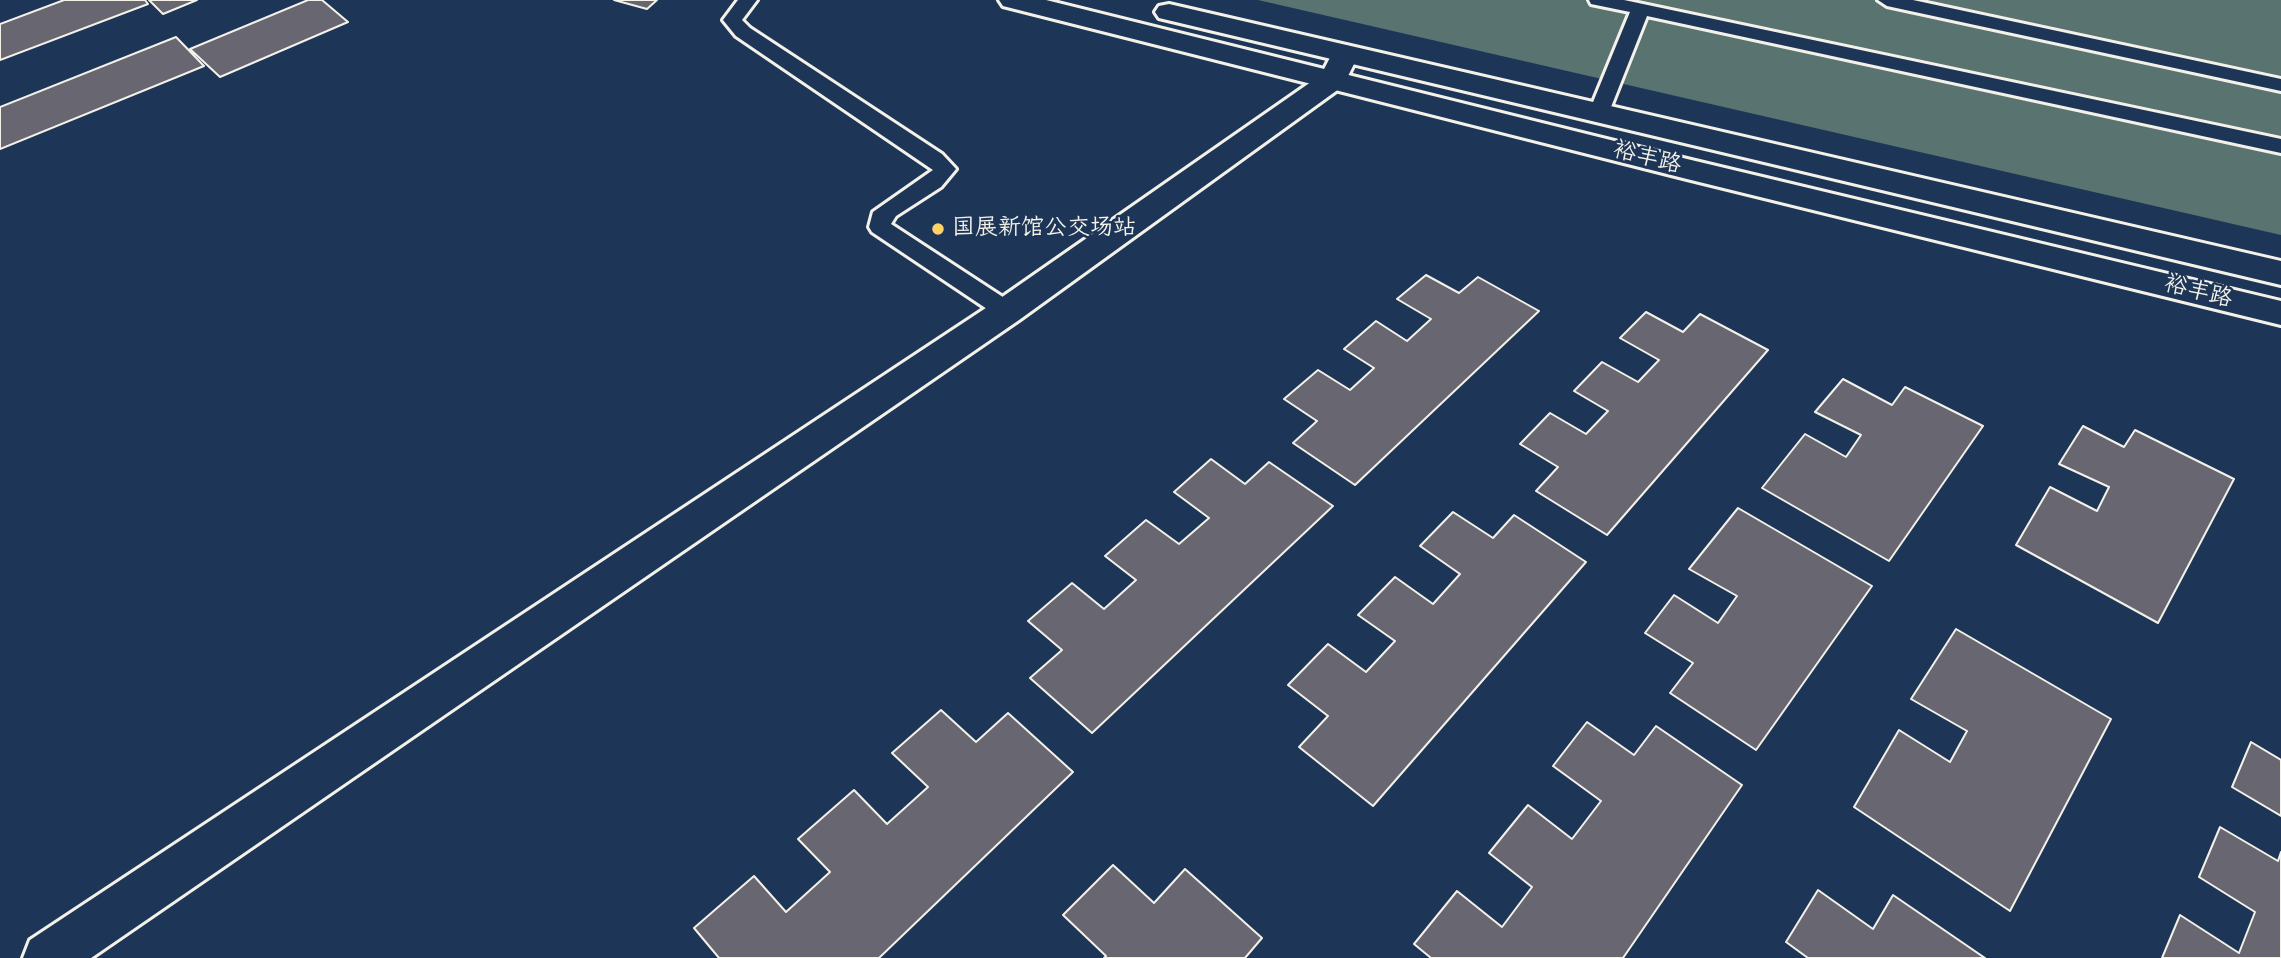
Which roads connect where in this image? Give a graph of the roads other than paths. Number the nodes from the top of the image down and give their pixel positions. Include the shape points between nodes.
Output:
1 (748, 0) edge
2 (1013, 0) edge
3 (1120, 0) edge
4 (1598, 0) edge
5 (1887, 0) edge
6 (1641, 9) junction
7 (1339, 67) junction
8 (2281, 85) edge
9 (1599, 113) junction
10 (2281, 146) edge
11 (2281, 273) edge
12 (1007, 311) junction
13 (2281, 313) edge
14 (48, 958) edge

1 - 12 lane via 732,20 743,32 945,169 892,207 881,217 880,227
2 - 7 street, 裕丰路
3 - 7 street, 裕丰路
4 - 6 lane
5 - 8 lane
6 - 9 lane
6 - 10 lane
7 - 9 street, 裕丰路
7 - 12 street
7 - 13 street, 裕丰路
9 - 11 street, 裕丰路
12 - 14 street

